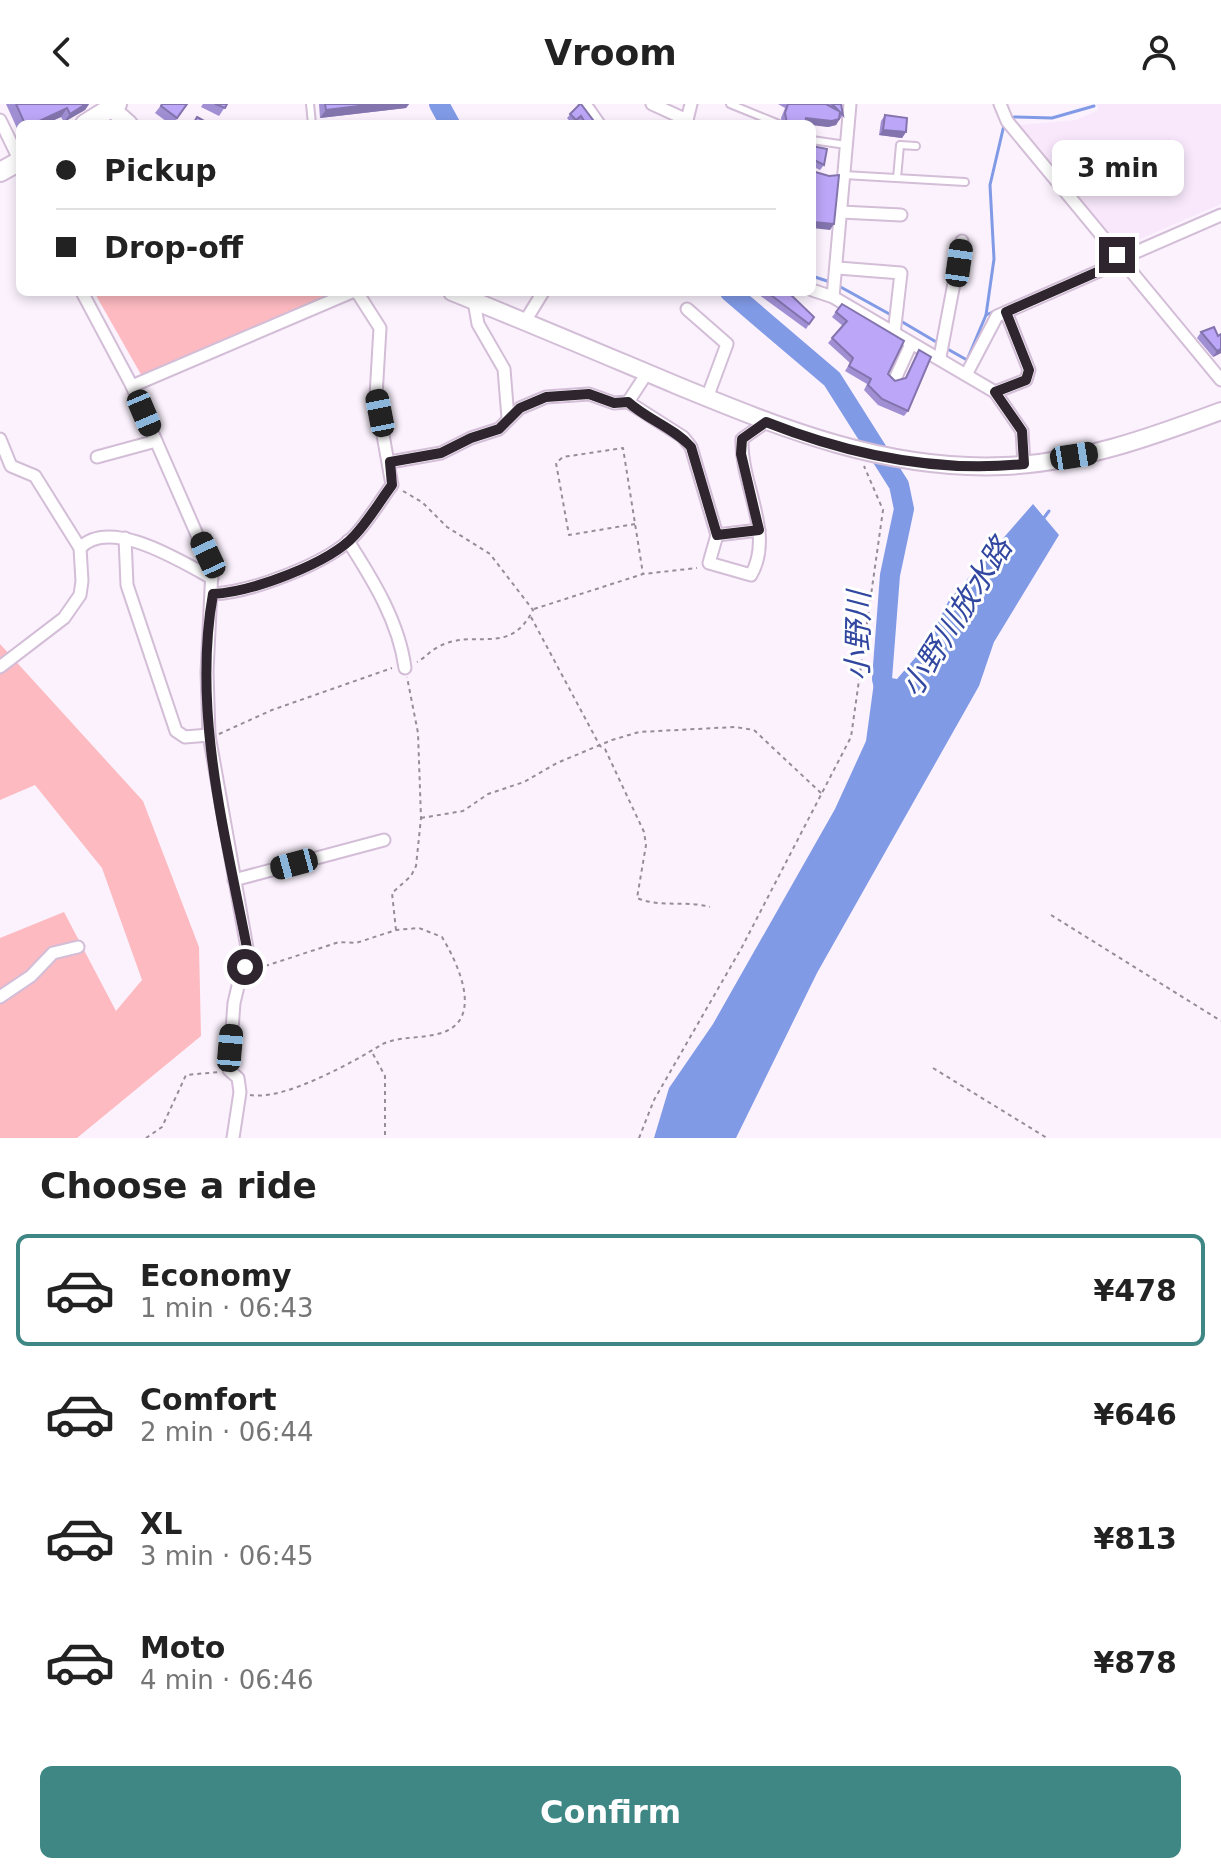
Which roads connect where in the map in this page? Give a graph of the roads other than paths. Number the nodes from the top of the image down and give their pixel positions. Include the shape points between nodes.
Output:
1 (652, 104) edge
2 (730, 104) edge
3 (850, 104) edge
4 (1000, 104) edge
5 (114, 106) edge
6 (0, 120) edge
7 (91, 120) edge
8 (682, 120) edge
9 (769, 120) edge
10 (816, 141) edge
11 (846, 145) junction
12 (916, 146) dead end
13 (16, 153) edge
14 (844, 175) junction
15 (897, 178) junction
16 (965, 182) dead end
17 (841, 212) junction
18 (901, 215) dead end
19 (1221, 215) edge
20 (962, 241) dead end
21 (1120, 258) junction
22 (838, 268) junction
23 (835, 288) junction
24 (816, 290) edge
25 (84, 296) edge
26 (346, 296) edge
27 (358, 296) edge
28 (462, 296) edge
29 (541, 296) edge
30 (474, 301) junction
31 (687, 309) dead end
32 (1006, 312) junction
33 (524, 323) junction
34 (894, 334) junction
35 (911, 344) junction
36 (940, 357) junction
37 (647, 373) junction
38 (967, 373) junction
39 (895, 379) edge
40 (1221, 380) edge
41 (132, 386) junction
42 (995, 392) junction
43 (707, 398) junction
44 (628, 402) junction
45 (1221, 411) edge
46 (508, 418) junction
47 (766, 422) junction
48 (0, 439) edge
49 (156, 441) junction
50 (97, 457) dead end
51 (390, 462) junction
52 (1024, 464) junction
53 (759, 530) junction
54 (717, 535) junction
55 (125, 538) junction
56 (348, 541) junction
57 (80, 548) junction
58 (212, 578) junction
59 (213, 594) junction
60 (0, 667) edge
61 (405, 668) road end
62 (209, 735) junction
63 (384, 840) dead end
64 (234, 880) junction
65 (78, 947) dead end
66 (0, 997) edge
67 (233, 1138) edge

1 - 8 street
2 - 9 lane
3 - 11 street
4 - 21 street
5 - 7 main road
6 - 13 street
10 - 11 lane
11 - 14 street
12 - 15 lane via 900,145
14 - 15 lane
14 - 17 street
15 - 16 lane
17 - 18 street
17 - 22 street
19 - 21 street
20 - 36 street
21 - 32 street
21 - 40 street
22 - 23 street
22 - 34 street via 901,273
23 - 24 street
23 - 34 street
25 - 41 street
26 - 41 street
27 - 51 street via 380,328 376,396
28 - 30 street
29 - 33 street
30 - 33 street
30 - 46 street via 478,324 504,369
31 - 43 street via 727,344
32 - 38 street via 997,316
32 - 42 street via 1029,370 1026,380
33 - 37 street
34 - 35 street
35 - 36 street
35 - 39 street
36 - 38 street
37 - 43 street
37 - 44 street
38 - 42 street
41 - 49 street
42 - 52 street via 1022,431
43 - 47 street
44 - 46 street via 589,394 546,397
44 - 54 street via 691,447
45 - 52 street via 1099,452
46 - 51 street via 499,429 441,453
47 - 52 street via 856,451 905,460
47 - 53 street via 742,439 741,454
48 - 57 street via 11,466 35,476
49 - 50 street
49 - 58 street via 211,561
51 - 56 street via 392,485
53 - 54 street
53 - 54 street via 759,561 751,575 709,563
55 - 57 street via 101,537
55 - 58 street
55 - 62 street via 127,585 176,731 185,737
56 - 59 street via 273,581
56 - 61 street via 376,584 402,647
57 - 60 street via 82,581 72,609
58 - 59 street
59 - 62 street
62 - 64 street
63 - 64 street
64 - 67 street via 247,948 234,1003 229,1070 238,1078 240,1092
65 - 66 street via 53,953

